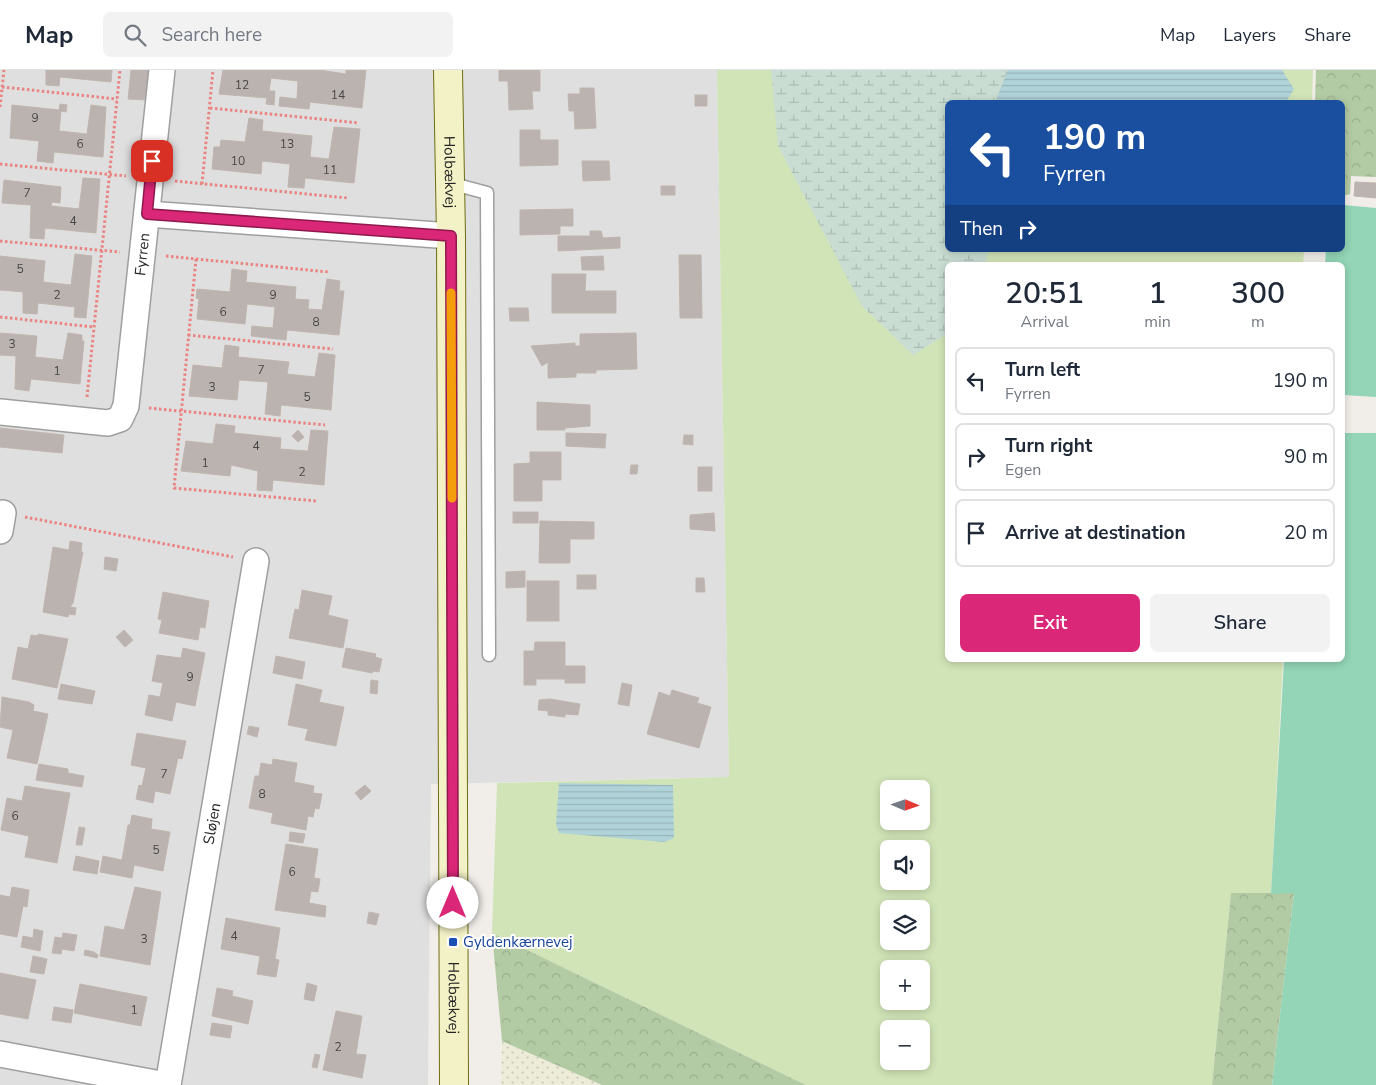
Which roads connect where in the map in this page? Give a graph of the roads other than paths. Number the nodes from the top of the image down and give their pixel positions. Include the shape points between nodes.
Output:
1 (162, 70) edge
2 (448, 70) edge
3 (450, 183) junction
4 (147, 214) junction
5 (451, 236) junction
6 (0, 412) edge
7 (256, 561) road end
8 (490, 655) dead end
9 (0, 1054) edge
10 (167, 1085) edge
11 (454, 1085) edge

1 - 4 street
2 - 3 street, Holbækvej
3 - 5 street, Holbækvej
3 - 8 lane via 487,194
4 - 5 street, Fyrren
4 - 6 street, Fyrren via 126,406 120,419 108,423
5 - 11 street, Holbækvej
7 - 10 street, Sløjen
9 - 10 street

